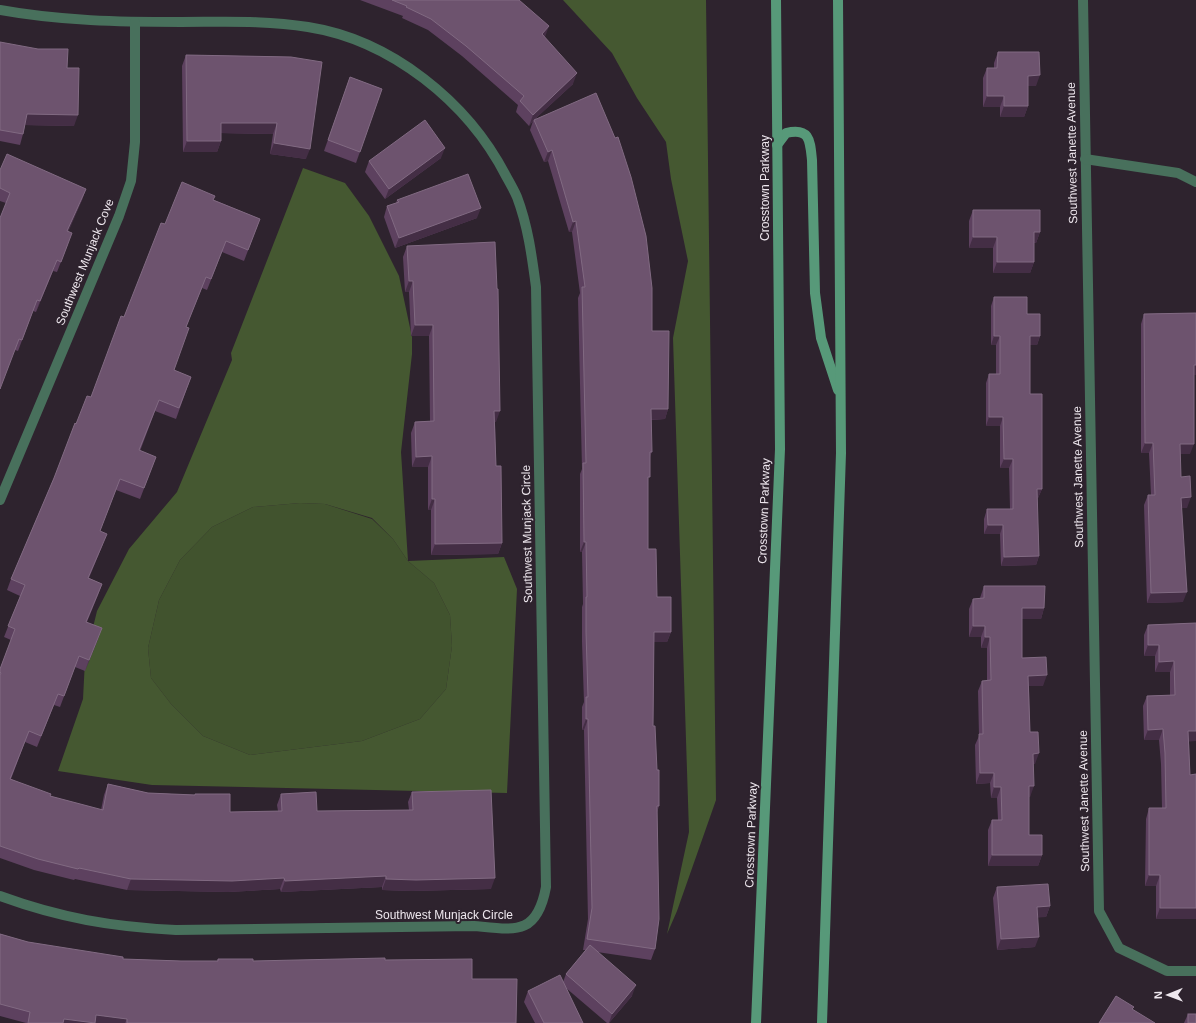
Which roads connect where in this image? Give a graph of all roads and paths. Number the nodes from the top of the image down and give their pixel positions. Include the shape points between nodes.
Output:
1 (776, 0) edge
2 (838, 0) edge
3 (1083, 0) edge
4 (0, 10) edge
5 (135, 22) junction
6 (778, 145) junction
7 (1085, 159) junction
8 (1196, 182) edge
9 (841, 400) junction
10 (0, 500) edge
11 (0, 896) edge
12 (1196, 970) edge
13 (756, 1023) edge
14 (822, 1023) edge

1 - 6 main road, Crosstown Parkway
2 - 9 main road
3 - 7 street, Southwest Janette Avenue
4 - 5 street, Southwest Munjack Circle via 63,18
5 - 10 street, Southwest Munjack Cove via 134,142 131,181 119,216
5 - 11 street, Southwest Munjack Circle via 258,22 308,27 351,38 387,54 423,78 462,112 493,151 517,196 531,248 536,287 546,887 543,901 533,919 518,929 474,926 176,930 131,928 90,922 33,908
6 - 9 main road via 786,132 795,130 807,136 810,144 815,293 821,338
6 - 13 main road, Crosstown Parkway via 780,449
7 - 8 street via 1178,173
7 - 12 street, Southwest Janette Avenue via 1099,911 1119,948 1168,971
9 - 14 main road

